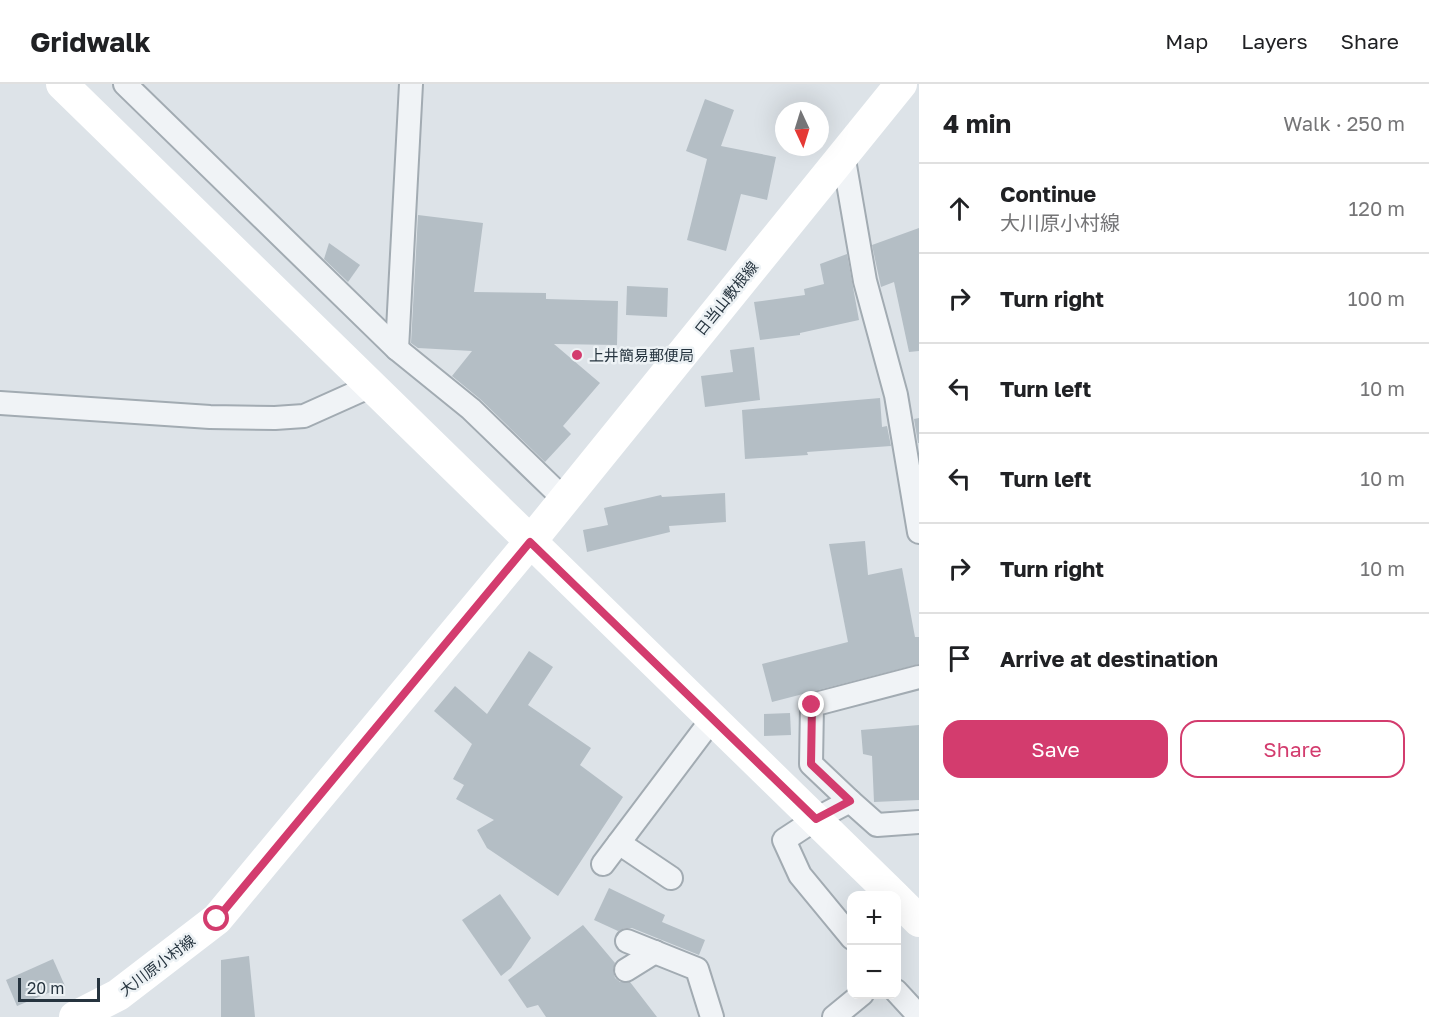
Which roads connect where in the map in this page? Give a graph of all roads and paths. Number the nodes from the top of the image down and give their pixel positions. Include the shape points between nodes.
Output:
1 (62, 84) edge
2 (125, 84) edge
3 (411, 84) edge
4 (901, 84) edge
5 (843, 154) junction
6 (397, 350) junction
7 (371, 386) junction
8 (0, 404) edge
9 (564, 499) junction
10 (919, 532) edge
11 (530, 542) junction
12 (919, 677) edge
13 (713, 718) junction
14 (850, 801) junction
15 (816, 819) junction
16 (919, 822) edge
17 (619, 843) junction
18 (603, 864) dead end
19 (672, 878) dead end
20 (889, 891) edge
21 (901, 903) edge
22 (919, 921) edge
23 (847, 932) edge
24 (627, 941) dead end
25 (655, 952) junction
26 (626, 970) dead end
27 (901, 996) edge
28 (856, 999) edge
29 (919, 1016) edge
30 (75, 1017) edge
31 (712, 1017) edge
32 (834, 1017) edge

1 - 7 main road
2 - 6 street
3 - 6 street
4 - 5 main road, 日当山敷根線
5 - 9 main road, 日当山敷根線
5 - 10 street via 865,281 896,395
6 - 9 street via 471,409
7 - 8 street via 304,416 275,418
7 - 11 main road
9 - 11 main road, 日当山敷根線
11 - 13 main road
11 - 30 main road, 大川原小村線 via 217,919 150,972
12 - 14 street via 812,705 811,764
13 - 15 main road
13 - 17 street
14 - 15 street
14 - 16 street via 877,825
15 - 20 main road
15 - 23 street via 784,840 800,875
17 - 18 street
17 - 19 street
21 - 22 main road
24 - 25 street
25 - 26 street
25 - 31 street via 697,969
27 - 29 street
28 - 32 street

